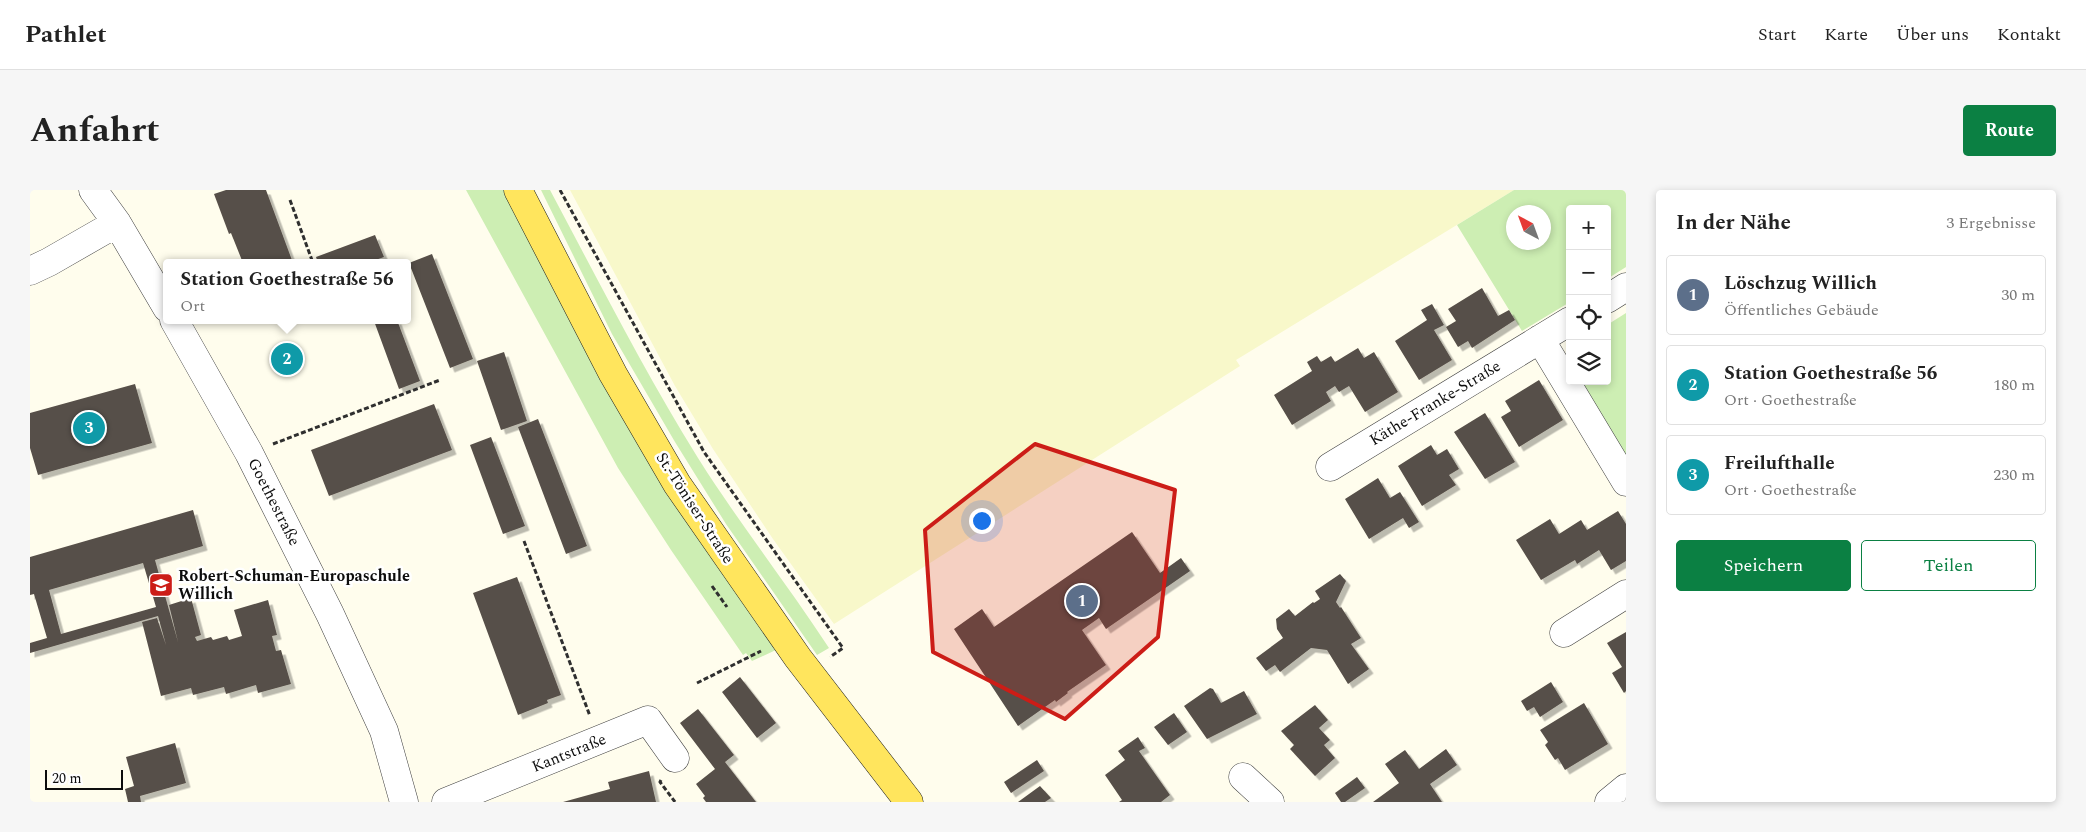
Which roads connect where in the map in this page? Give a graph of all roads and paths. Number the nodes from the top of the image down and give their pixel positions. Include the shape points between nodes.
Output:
1 (93, 190) edge
2 (518, 190) edge
3 (560, 190) edge
4 (290, 200) dead end
5 (116, 223) junction
6 (312, 259) edge
7 (30, 271) edge
8 (1626, 288) edge
9 (1611, 297) edge
10 (163, 301) edge
11 (176, 324) edge
12 (1566, 324) edge
13 (1540, 339) junction
14 (440, 380) dead end
15 (249, 453) junction
16 (1330, 466) dead end
17 (1626, 482) edge
18 (524, 541) dead end
19 (1626, 594) edge
20 (1564, 633) dead end
21 (761, 650) dead end
22 (809, 672) junction
23 (697, 683) dead end
24 (599, 741) junction
25 (675, 758) dead end
26 (1243, 777) dead end
27 (1626, 788) edge
28 (404, 802) edge
29 (446, 802) edge
30 (909, 802) edge
31 (1270, 802) edge
32 (1609, 802) edge

1 - 5 street
2 - 22 main road, St.-Töniser-Straße via 613,374 677,484
3 - 22 path via 704,452 843,648
4 - 6 path
5 - 7 street
5 - 10 street
8 - 9 street
11 - 15 street, Goethestraße
12 - 13 street, Käthe-Franke-Straße
13 - 16 street, Käthe-Franke-Straße
13 - 17 street
14 - 15 path
15 - 28 street, Goethestraße via 380,722
18 - 24 path
19 - 20 street
21 - 23 path
22 - 30 main road, St.-Töniser-Straße
24 - 25 street, Kantstraße via 648,720
24 - 29 street, Kantstraße
26 - 31 street
27 - 32 street

